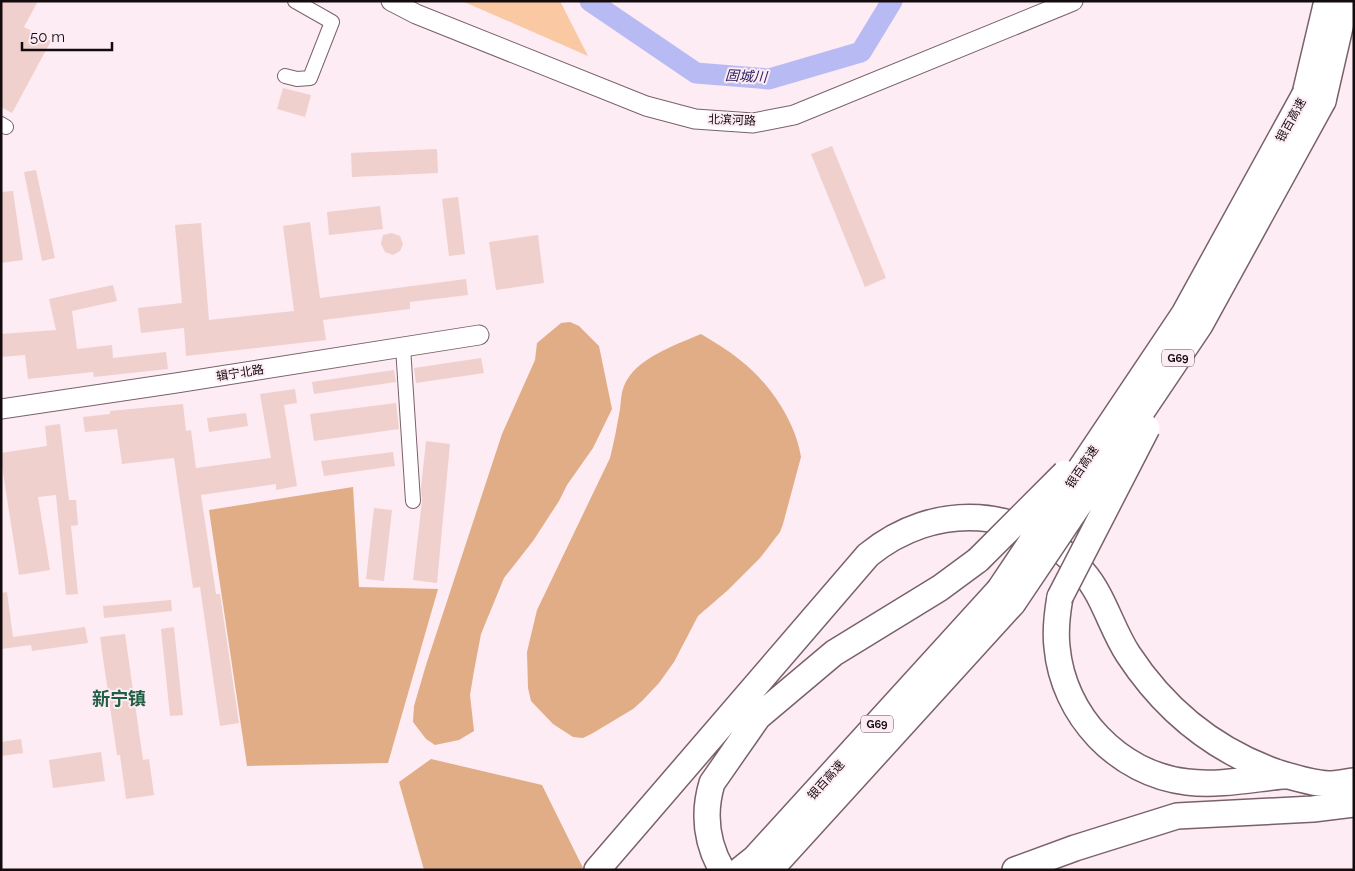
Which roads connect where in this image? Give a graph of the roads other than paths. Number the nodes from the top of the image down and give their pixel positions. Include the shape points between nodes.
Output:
1 (295, 1) edge
2 (391, 1) edge
3 (1073, 1) edge
4 (1327, 1) edge
5 (1346, 1) edge
6 (285, 76) dead end
7 (1200, 325) junction
8 (479, 335) dead end
9 (403, 347) junction
10 (1, 409) edge
11 (1105, 432) junction
12 (413, 500) dead end
13 (1006, 597) junction
14 (1287, 775) junction
15 (1354, 781) edge
16 (1354, 804) edge
17 (755, 866) edge
18 (1015, 868) edge
19 (597, 870) edge
20 (722, 870) edge

1 - 6 street via 332,22 310,78
2 - 3 main road, 北滨河路 via 416,14 646,106 695,119 753,123 794,115
4 - 11 highway, 银百高速 / G69, bridge via 1305,94 1184,314
5 - 7 highway, 银百高速 / G69, bridge via 1323,101
7 - 13 highway, 银百高速 / G69, bridge
7 - 14 highway, bridge via 1060,597 1056,630 1059,664 1087,724 1110,748 1138,767 1169,779 1202,784
8 - 9 main road, 辑宁北路
9 - 10 main road, 辑宁北路
9 - 12 street
11 - 13 highway, 银百高速 / G69, bridge
11 - 20 highway, bridge via 978,560 940,588 834,653 758,717 712,783 708,795 708,834
13 - 17 highway, 银百高速 / G69
14 - 15 highway via 1328,784
14 - 19 highway via 1229,751 1194,728 1169,705 1127,652 1094,586 1060,549 1031,531 1000,520 950,518 906,530 868,555
16 - 18 highway via 1177,816

